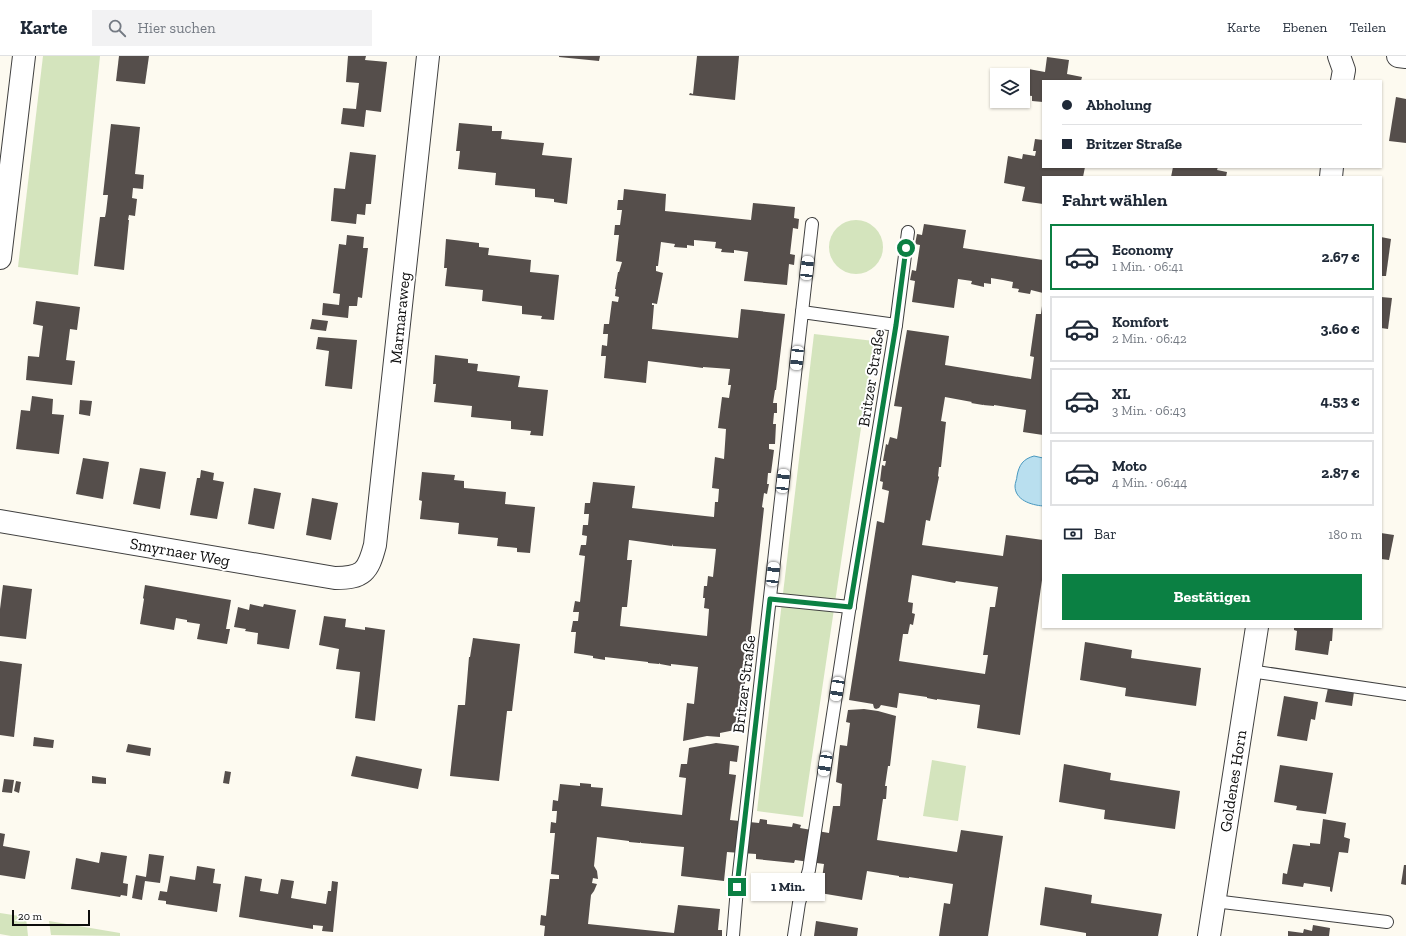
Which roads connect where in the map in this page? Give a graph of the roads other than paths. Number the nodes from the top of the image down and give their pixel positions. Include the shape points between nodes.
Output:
1 (24, 56) edge
2 (428, 56) edge
3 (1339, 56) edge
4 (1398, 56) edge
5 (1406, 57) edge
6 (1342, 80) edge
7 (812, 224) dead end
8 (908, 232) dead end
9 (0, 258) edge
10 (802, 312) junction
11 (896, 325) junction
12 (0, 521) edge
13 (359, 574) joint
14 (770, 599) junction
15 (850, 607) junction
16 (1257, 628) edge
17 (1250, 671) junction
18 (1406, 694) edge
19 (1214, 901) junction
20 (1387, 922) dead end
21 (733, 936) edge
22 (794, 936) edge
23 (1209, 936) edge

1 - 9 street
2 - 13 street, Marmaraweg via 376,545 371,562
3 - 6 street via 1344,70
4 - 5 street
7 - 10 lane
8 - 11 lane
10 - 11 lane, Britzer Straße
10 - 14 lane, Britzer Straße
11 - 15 lane, Britzer Straße
12 - 13 street, Smyrnaer Weg via 334,578 349,578
14 - 15 lane
14 - 21 lane, Britzer Straße
15 - 22 lane, Britzer Straße via 809,870 799,903
16 - 17 street, Goldenes Horn
17 - 18 lane
17 - 19 street, Goldenes Horn
19 - 20 lane
19 - 23 street, Goldenes Horn

